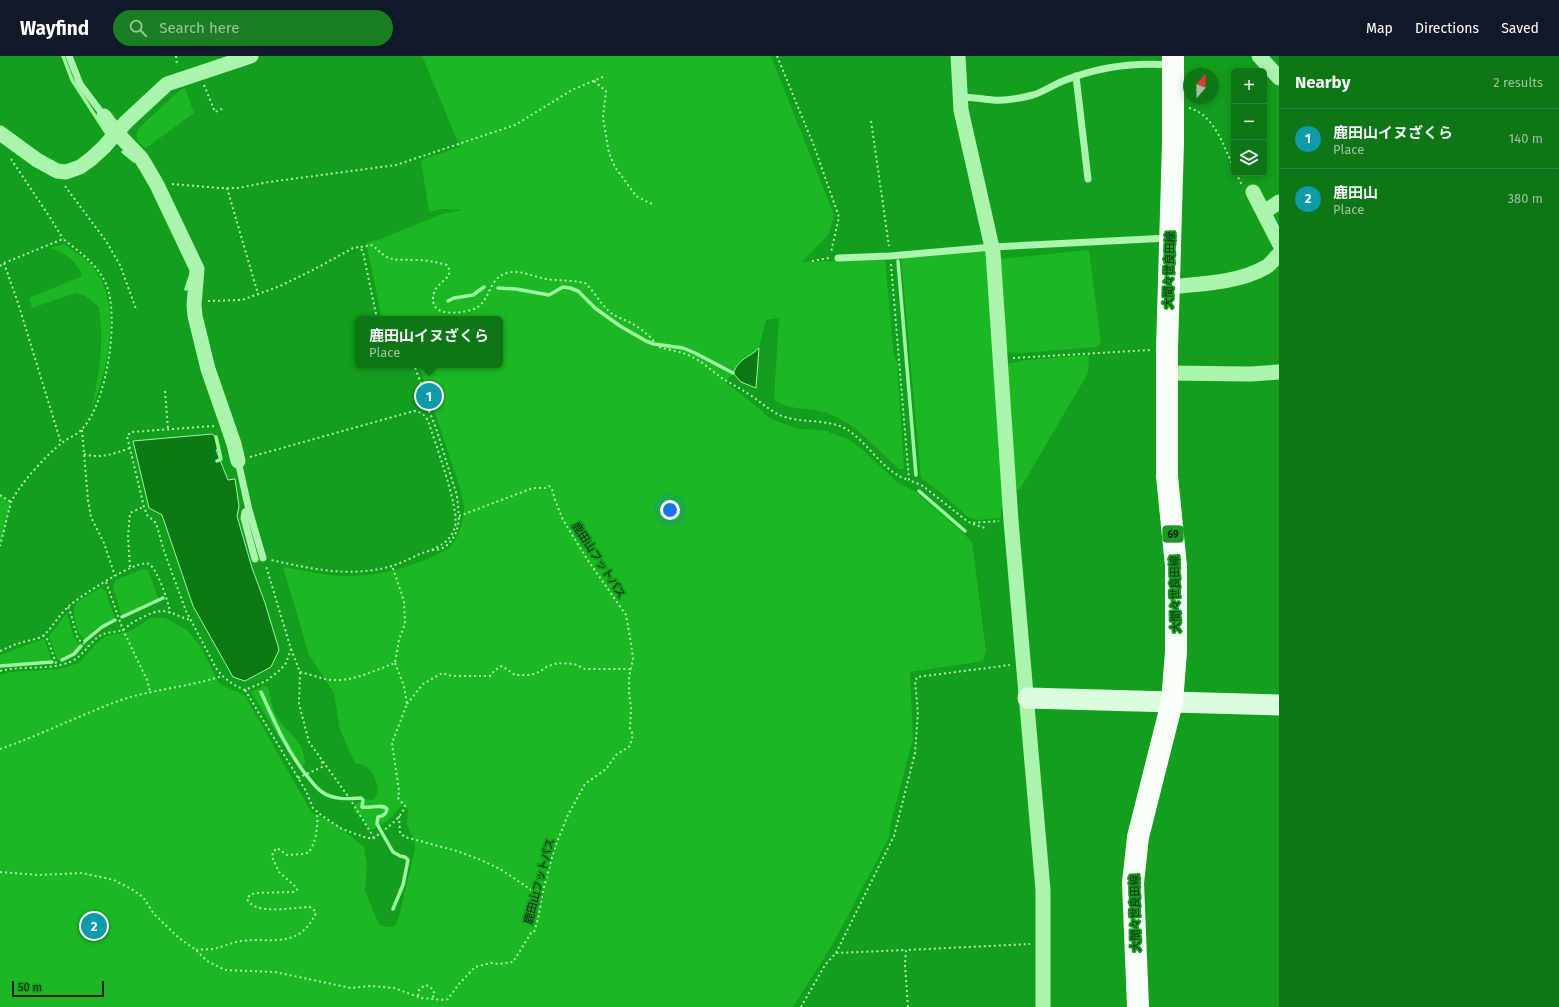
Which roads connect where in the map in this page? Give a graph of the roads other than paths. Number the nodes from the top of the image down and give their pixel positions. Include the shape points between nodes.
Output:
1 (69, 56) edge
2 (251, 56) edge
3 (958, 56) edge
4 (1259, 56) edge
5 (1173, 61) edge
6 (1076, 76) junction
7 (1279, 78) edge
8 (960, 97) junction
9 (104, 116) joint
10 (0, 133) edge
11 (117, 133) junction
12 (1088, 179) dead end
13 (1252, 192) dead end
14 (1279, 202) edge
15 (1264, 212) junction
16 (1171, 238) junction
17 (1279, 243) edge
18 (993, 247) junction
19 (1279, 254) edge
20 (838, 258) road end
21 (1168, 287) junction
22 (1279, 372) edge
23 (1167, 373) junction
24 (238, 461) joint
25 (249, 510) junction
26 (263, 558) road end
27 (255, 560) dead end
28 (1028, 698) junction
29 (1172, 702) junction
30 (1279, 705) edge
31 (1043, 1007) edge
32 (1138, 1007) edge

1 - 9 lane via 80,84
2 - 11 street via 167,84
3 - 8 street
4 - 7 street
5 - 6 lane via 1117,66
5 - 16 main road, 大間々世良田線 / 69
6 - 8 lane via 1025,97 995,100
6 - 12 lane
8 - 18 street
9 - 11 street
10 - 11 street via 56,171 66,172 80,167
11 - 24 street via 141,158 157,185 197,269 195,316 206,362
13 - 15 street
14 - 15 street
15 - 17 street
16 - 18 lane
16 - 21 main road, 大間々世良田線 / 69
18 - 20 lane
18 - 28 street via 1023,664
19 - 21 street via 1265,267 1244,276 1204,284
21 - 23 main road, 大間々世良田線 / 69
22 - 23 street
23 - 29 main road, 大間々世良田線 / 69 via 1167,476 1173,524 1176,586 1176,652
24 - 25 lane
25 - 26 lane
25 - 27 lane via 245,512 244,518
28 - 29 street
28 - 31 street via 1043,890
29 - 30 street
29 - 32 main road, 大間々世良田線 / 69 via 1138,837 1133,883

